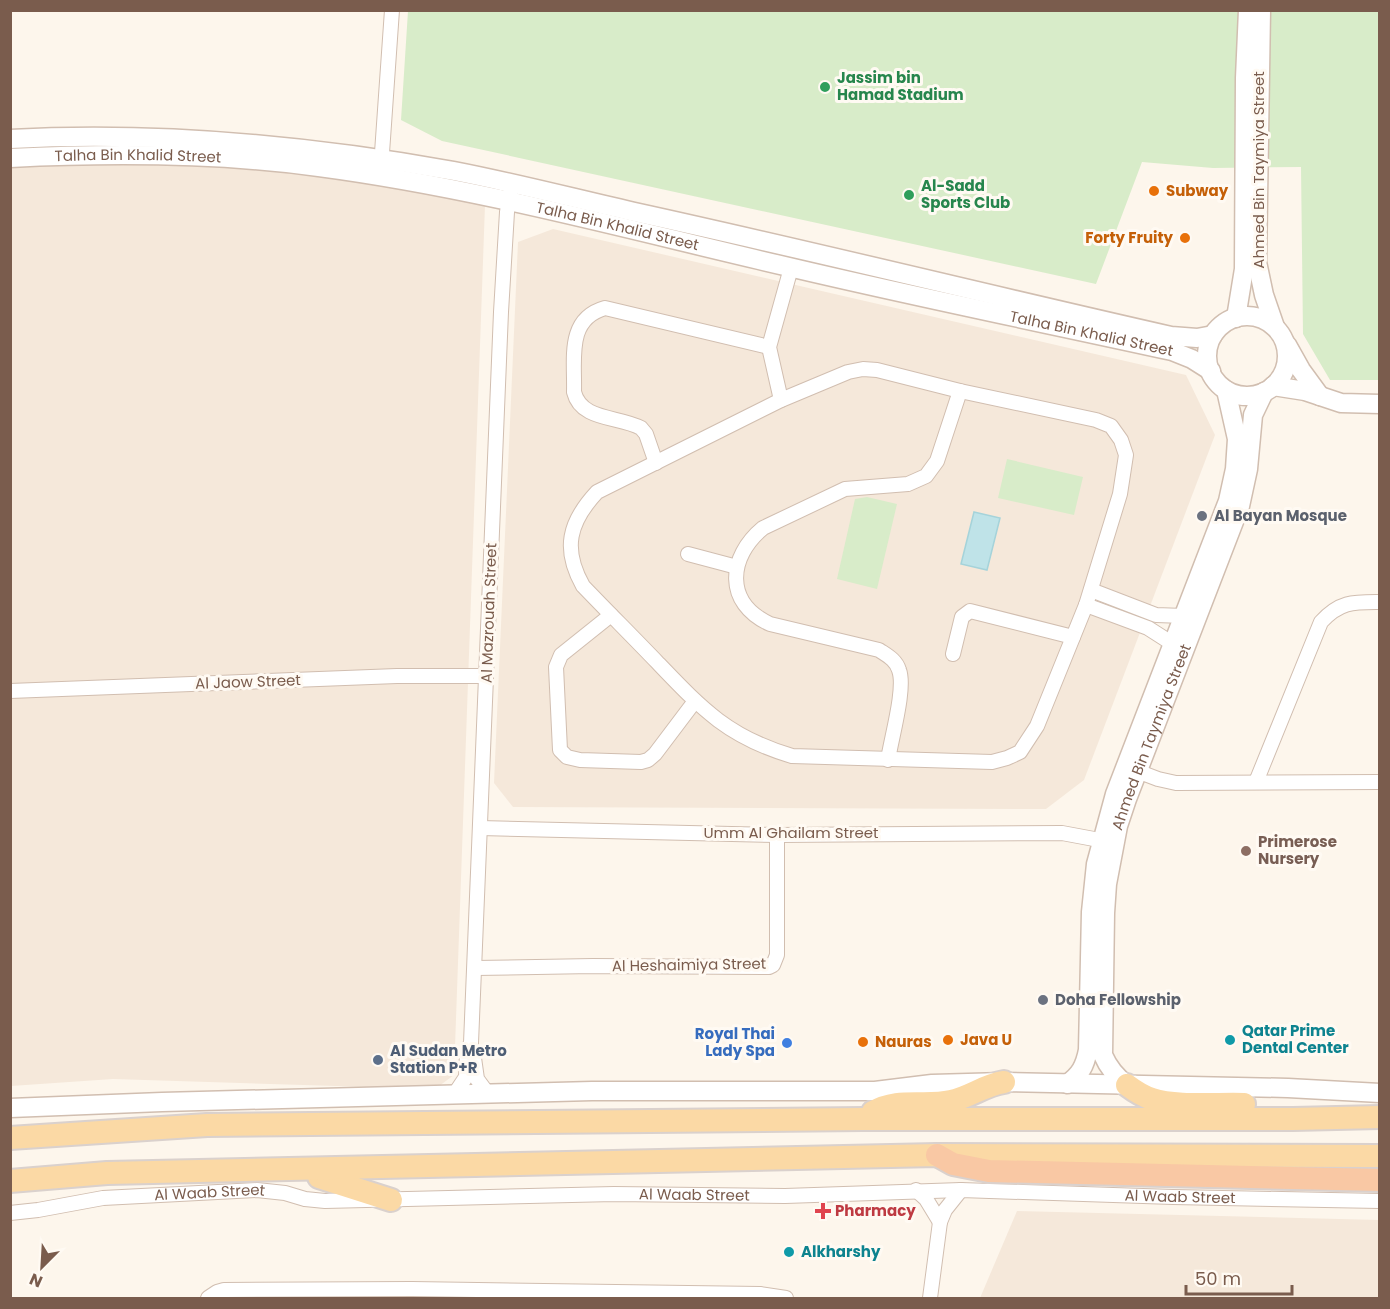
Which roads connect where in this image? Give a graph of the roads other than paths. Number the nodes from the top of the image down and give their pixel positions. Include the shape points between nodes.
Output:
1 (392, 10) edge
2 (1248, 10) edge
3 (1261, 10) edge
4 (10, 139) edge
5 (10, 158) edge
6 (380, 168) junction
7 (510, 192) junction
8 (791, 268) junction
9 (1236, 318) junction
10 (1280, 334) junction
11 (1213, 335) junction
12 (769, 347) junction
13 (1210, 371) junction
14 (1269, 389) junction
15 (1226, 390) junction
16 (960, 391) junction
17 (1320, 396) junction
18 (781, 400) junction
19 (1380, 404) edge
20 (656, 463) junction
21 (688, 554) dead end
22 (737, 567) junction
23 (1091, 590) junction
24 (1380, 602) edge
25 (1086, 605) junction
26 (1141, 610) junction
27 (611, 615) junction
28 (1184, 616) junction
29 (1136, 623) junction
30 (1073, 637) junction
31 (1173, 644) junction
32 (953, 654) dead end
33 (486, 676) junction
34 (10, 691) edge
35 (695, 701) junction
36 (888, 760) junction
37 (1132, 769) junction
38 (1256, 782) junction
39 (1380, 782) edge
40 (480, 828) junction
41 (777, 835) junction
42 (1108, 841) junction
43 (475, 968) junction
44 (471, 1043) junction
45 (1004, 1082) junction
46 (1066, 1084) junction
47 (1127, 1085) junction
48 (1380, 1093) edge
49 (488, 1094) junction
50 (454, 1095) junction
51 (10, 1108) edge
52 (1380, 1116) edge
53 (862, 1119) junction
54 (1293, 1119) junction
55 (11, 1138) edge
56 (937, 1155) junction
57 (1380, 1156) edge
58 (285, 1170) junction
59 (1380, 1180) edge
60 (10, 1181) edge
61 (916, 1190) junction
62 (961, 1190) junction
63 (391, 1200) junction
64 (1380, 1201) edge
65 (10, 1213) edge
66 (940, 1222) junction
67 (410, 1294) edge
68 (692, 1296) edge
69 (208, 1299) edge
70 (786, 1299) edge
71 (930, 1299) edge

1 - 6 street
2 - 9 street, Ahmed Bin Taymiya Street via 1244,269
3 - 10 street, Ahmed Bin Taymiya Street via 1257,262 1264,295
4 - 6 street, Talha Bin Khalid Street via 105,137 282,146
5 - 6 street, Talha Bin Khalid Street via 173,155
6 - 7 street, Talha Bin Khalid Street via 467,191
7 - 8 street, Talha Bin Khalid Street
7 - 11 street, Talha Bin Khalid Street via 1171,336
7 - 33 street, Al Mazrouah Street via 501,312
8 - 12 street
8 - 13 street, Talha Bin Khalid Street via 1172,351
9 - 10 street via 1257,317
9 - 11 street
10 - 14 street via 1287,361 1280,379
10 - 17 street
11 - 13 street via 1209,346
12 - 18 street
12 - 20 street via 605,308 583,319 576,334 576,401 590,412 641,428
13 - 15 street
14 - 15 street via 1245,396
14 - 17 street via 1297,389
14 - 37 street, Ahmed Bin Taymiya Street via 1253,415 1240,506
15 - 28 street, Ahmed Bin Taymiya Street via 1237,439 1232,486
16 - 18 street via 863,369
16 - 22 street via 937,461 926,476 908,484 845,489 763,528 747,545
16 - 23 street via 1096,420 1111,426 1121,440 1126,455 1120,494
17 - 19 street via 1341,403
18 - 20 street
20 - 27 street via 597,492 578,514 573,527 574,570 583,586
21 - 22 street
22 - 36 street via 740,599 758,618 892,658 902,681
23 - 25 street
23 - 26 street
24 - 38 street via 1341,606 1321,622
25 - 29 street
25 - 30 street
26 - 28 street
26 - 29 street
27 - 35 street
27 - 35 street via 561,656 556,667 560,750 567,757 580,760 648,760
28 - 31 street, Ahmed Bin Taymiya Street
29 - 31 street
30 - 32 street via 970,611 962,617
30 - 36 street via 1038,726 1020,752 992,762
31 - 37 street, Ahmed Bin Taymiya Street
33 - 34 street, Al Jaow Street
33 - 40 street, Al Mazrouah Street
35 - 36 street via 740,736 764,748 792,756
37 - 38 street via 1176,783
37 - 42 street, Ahmed Bin Taymiya Street via 1127,799
38 - 39 street
40 - 41 street, Umm Al Ghailam Street
40 - 43 street, Al Mazrouah Street
41 - 42 street, Umm Al Ghailam Street via 1049,832
41 - 43 street, Al Heshaimiya Street via 777,955 769,967
42 - 46 street, Ahmed Bin Taymiya Street via 1095,872 1091,912 1088,1050 1082,1070
42 - 47 street, Ahmed Bin Taymiya Street via 1103,1049 1109,1067
43 - 44 street, Al Mazrouah Street
44 - 49 street via 477,1079
44 - 50 street via 466,1077
45 - 46 street
45 - 49 street via 932,1084 875,1091
45 - 53 main road via 950,1101 893,1104
46 - 47 street
47 - 48 street
47 - 54 main road via 1155,1100 1246,1104
49 - 50 street
50 - 51 street
52 - 54 main road
53 - 54 main road
53 - 55 main road via 207,1125
56 - 57 main road, Al Waab Street
56 - 58 main road, Al Waab Street
56 - 59 highway via 953,1164 989,1171
58 - 60 main road, Al Waab Street via 107,1173
58 - 63 main road via 346,1184
61 - 62 street, Al Waab Street
61 - 63 street, Al Waab Street via 785,1196 614,1194
61 - 66 street
62 - 64 street, Al Waab Street
62 - 66 street
63 - 65 street, Al Waab Street via 325,1201 257,1190 103,1198
66 - 71 street
67 - 68 street
67 - 69 street via 224,1290
68 - 70 street via 760,1294

